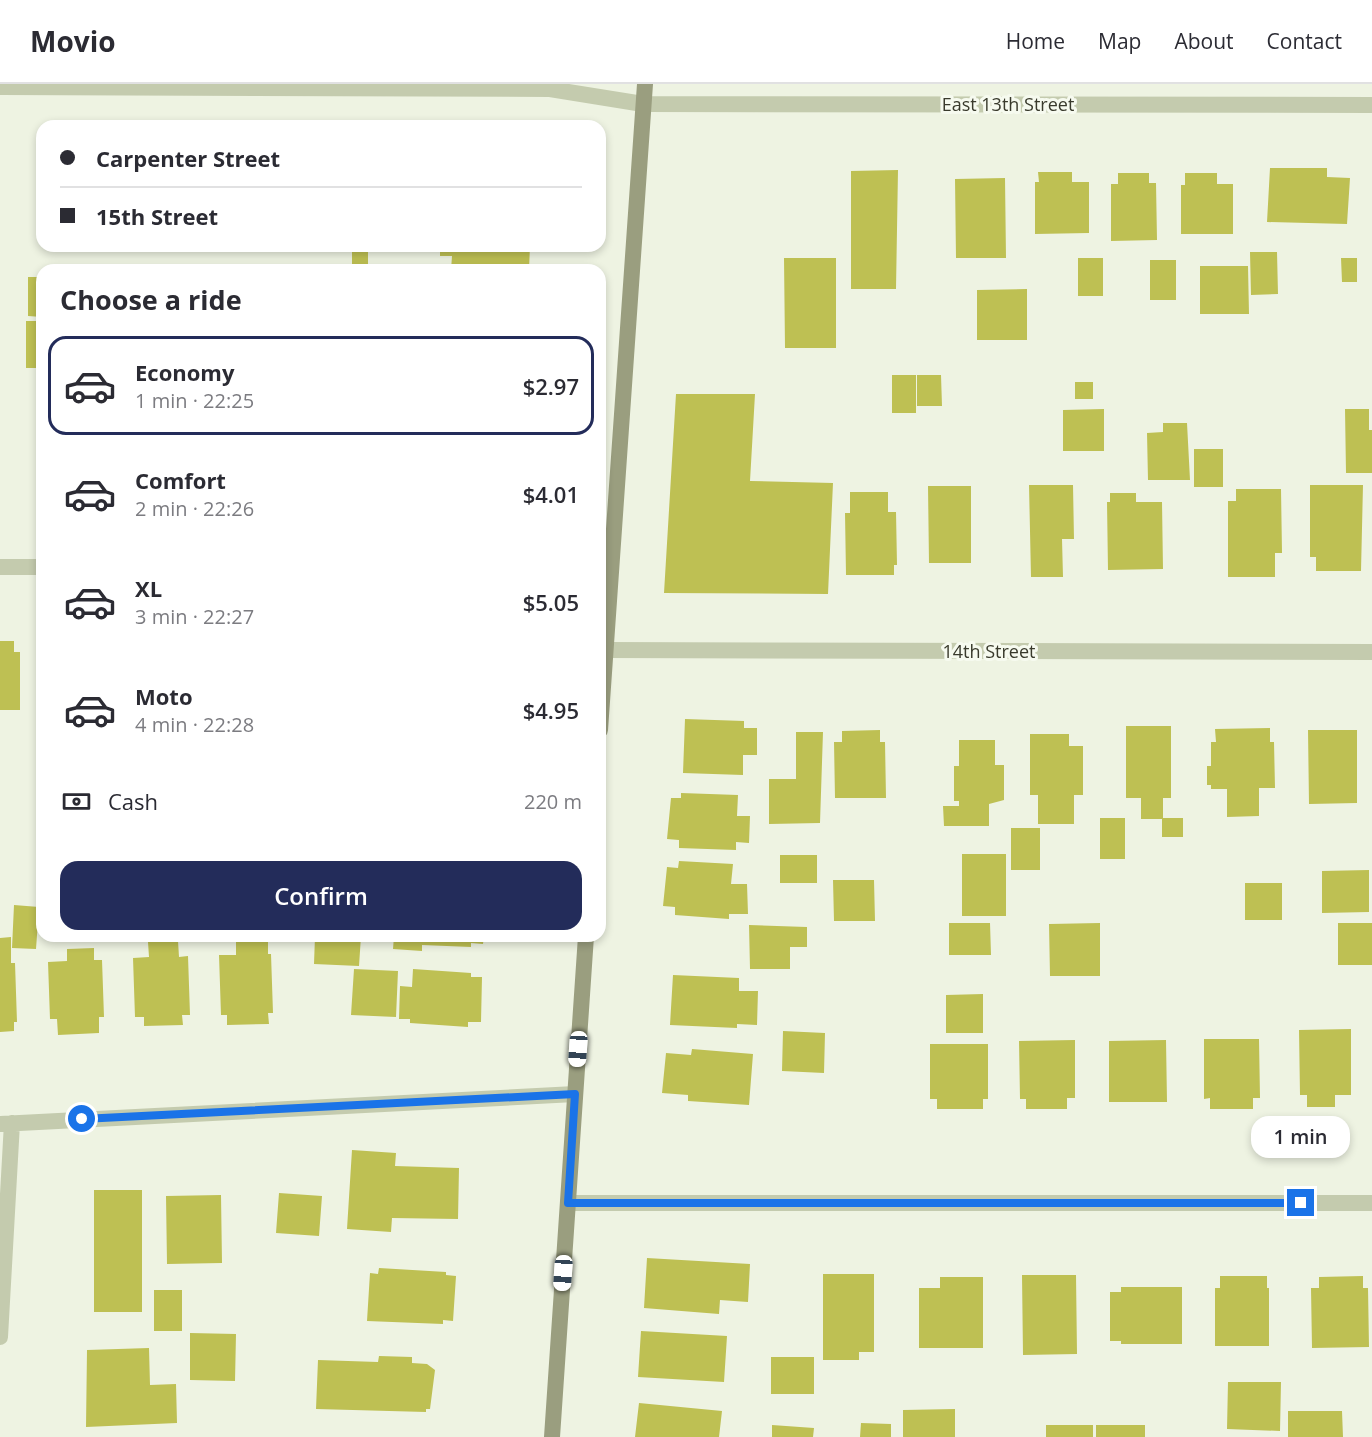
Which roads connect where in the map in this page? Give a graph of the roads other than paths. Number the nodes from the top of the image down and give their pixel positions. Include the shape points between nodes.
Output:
1 (645, 84) edge
2 (0, 87) edge
3 (643, 104) junction
4 (1372, 105) edge
5 (606, 565) edge
6 (0, 567) edge
7 (36, 567) edge
8 (606, 650) joint
9 (1372, 652) edge
10 (586, 942) edge
11 (575, 1094) junction
12 (6, 1123) edge
13 (568, 1203) junction
14 (1372, 1203) edge
15 (0, 1337) edge
16 (552, 1437) edge

1 - 3 main road
2 - 3 street, East 13th Street via 550,89
3 - 4 street, East 13th Street
3 - 5 main road
5 - 8 main road
6 - 7 street
8 - 9 street, 14th Street
10 - 11 main road
11 - 12 street
11 - 13 main road
12 - 15 street
13 - 14 street
13 - 16 main road

